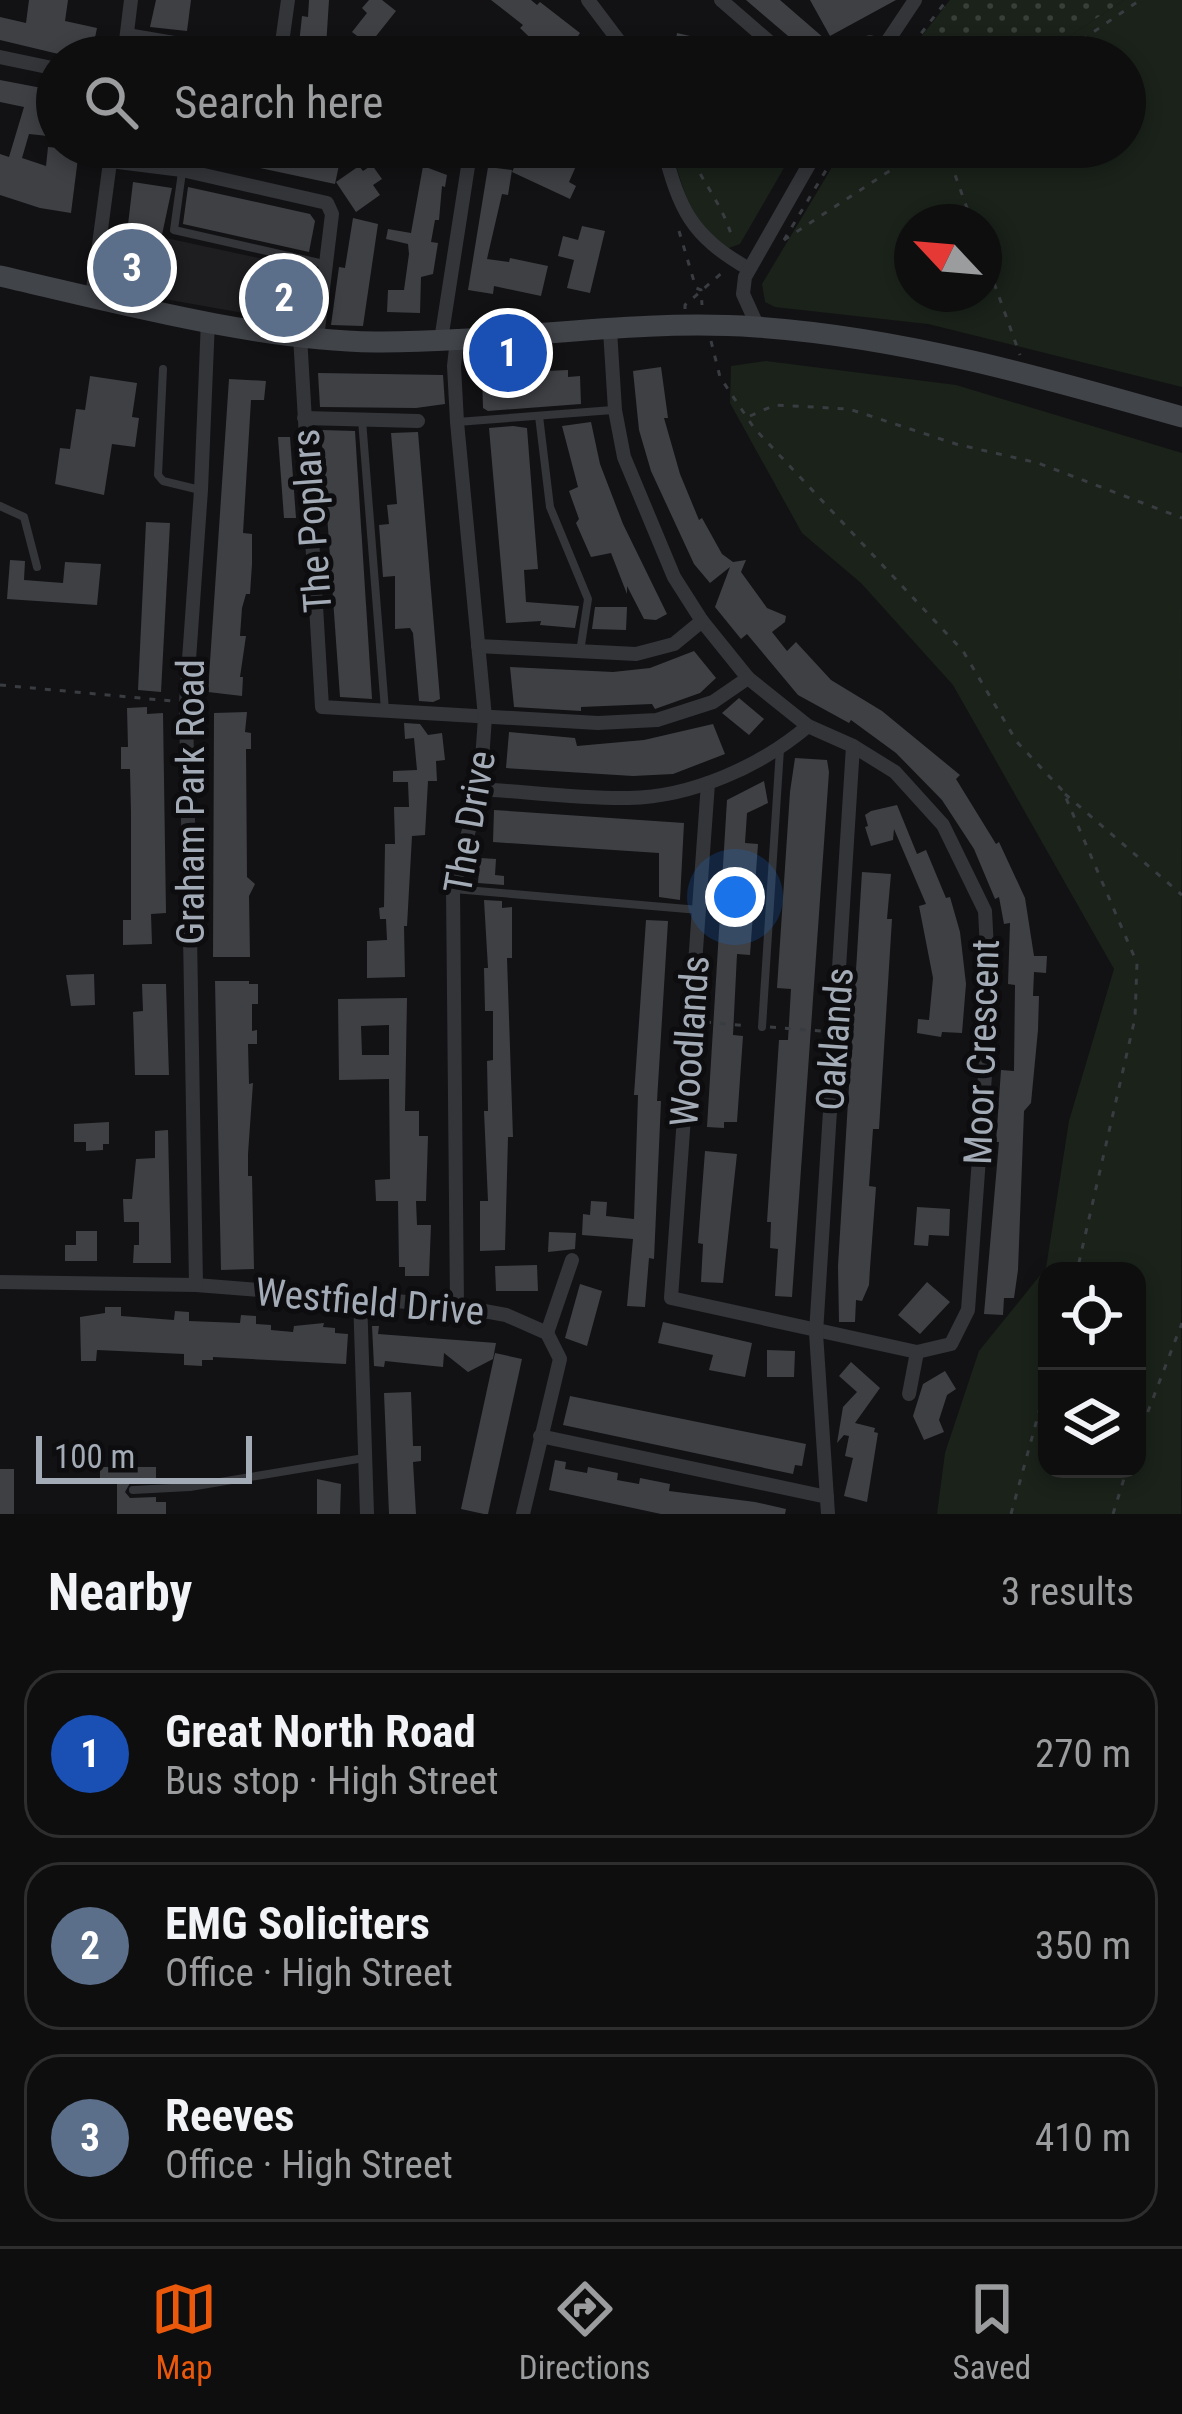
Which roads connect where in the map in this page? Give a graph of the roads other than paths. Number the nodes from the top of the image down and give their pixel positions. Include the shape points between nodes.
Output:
1 (131, 0) edge
2 (288, 0) edge
3 (588, 0) edge
4 (721, 0) edge
5 (912, 1) edge
6 (127, 35) joint
7 (133, 36) edge
8 (283, 36) edge
9 (615, 36) edge
10 (763, 36) edge
11 (890, 36) edge
12 (0, 57) edge
13 (36, 65) edge
14 (109, 168) edge
15 (173, 168) edge
16 (468, 168) edge
17 (670, 168) edge
18 (807, 168) edge
19 (182, 170) junction
20 (326, 264) junction
21 (748, 269) junction
22 (0, 276) edge
23 (92, 297) junction
24 (208, 320) junction
25 (758, 327) junction
26 (610, 330) junction
27 (309, 337) junction
28 (449, 339) junction
29 (163, 369) dead end
30 (615, 410) junction
31 (539, 416) junction
32 (1182, 416) edge
33 (304, 418) junction
34 (362, 420) junction
35 (418, 421) dead end
36 (458, 422) junction
37 (201, 490) junction
38 (0, 506) edge
39 (38, 567) dead end
40 (702, 621) junction
41 (478, 646) junction
42 (580, 654) junction
43 (748, 678) junction
44 (386, 712) junction
45 (485, 717) junction
46 (808, 726) junction
47 (853, 746) junction
48 (780, 749) junction
49 (708, 784) junction
50 (480, 789) junction
51 (453, 889) junction
52 (699, 910) junction
53 (762, 1027) dead end
54 (572, 1260) dead end
55 (0, 1282) edge
56 (196, 1286) junction
57 (360, 1297) junction
58 (457, 1306) junction
59 (547, 1333) junction
60 (815, 1333) junction
61 (917, 1352) junction
62 (909, 1394) dead end
63 (540, 1436) junction
64 (365, 1458) junction
65 (133, 1490) dead end
66 (827, 1497) junction
67 (367, 1514) edge
68 (523, 1514) edge
69 (828, 1514) edge

1 - 6 street
2 - 8 street
3 - 9 street
4 - 10 street
5 - 11 street
6 - 7 street
12 - 13 street
14 - 23 street
15 - 19 street
16 - 28 street, The Drive
17 - 21 street via 689,222
18 - 21 street
19 - 20 street, The Poplars via 328,203
19 - 20 lane via 174,230
20 - 27 street, The Poplars
21 - 25 street via 743,294
22 - 23 main road
23 - 24 main road
24 - 27 main road
24 - 37 street, Graham Park Road
25 - 26 main road
25 - 32 main road via 904,345
26 - 28 main road
26 - 30 street, Moor Crescent
27 - 28 main road
27 - 33 street, The Poplars
28 - 36 street, The Drive
29 - 37 lane via 158,475
30 - 31 lane
30 - 40 street, Moor Crescent via 642,504
31 - 36 lane
31 - 42 lane via 550,506 588,598
33 - 34 street
33 - 44 street, The Poplars via 322,707
34 - 35 street
34 - 44 lane
36 - 41 street, The Drive
37 - 56 street, Graham Park Road via 186,702
38 - 39 lane via 24,517
40 - 42 street via 674,644
40 - 43 street, Moor Crescent
41 - 42 street
41 - 45 street, The Drive
43 - 45 street via 713,702 657,720
43 - 46 street, Moor Crescent
44 - 45 street
45 - 50 street, The Drive
46 - 47 street, Moor Crescent
46 - 48 street
47 - 60 street, Oaklands
47 - 61 street, Moor Crescent via 895,772 943,825 985,911 990,1006 968,1310 951,1344
48 - 49 street
48 - 53 lane
49 - 50 street via 633,799
49 - 52 street, Woodlands
50 - 51 street, The Drive
51 - 52 lane
51 - 58 street, The Drive
52 - 60 street, Woodlands via 670,1298
54 - 59 street
55 - 56 street, Westfield Drive
56 - 57 street, Westfield Drive
57 - 58 street, Westfield Drive
57 - 64 street
58 - 59 street, Westfield Drive
59 - 63 street via 560,1359
60 - 61 street
60 - 66 street, Oaklands
61 - 62 street
63 - 66 street
63 - 68 street
64 - 65 lane
64 - 67 street
66 - 69 street, Oaklands

